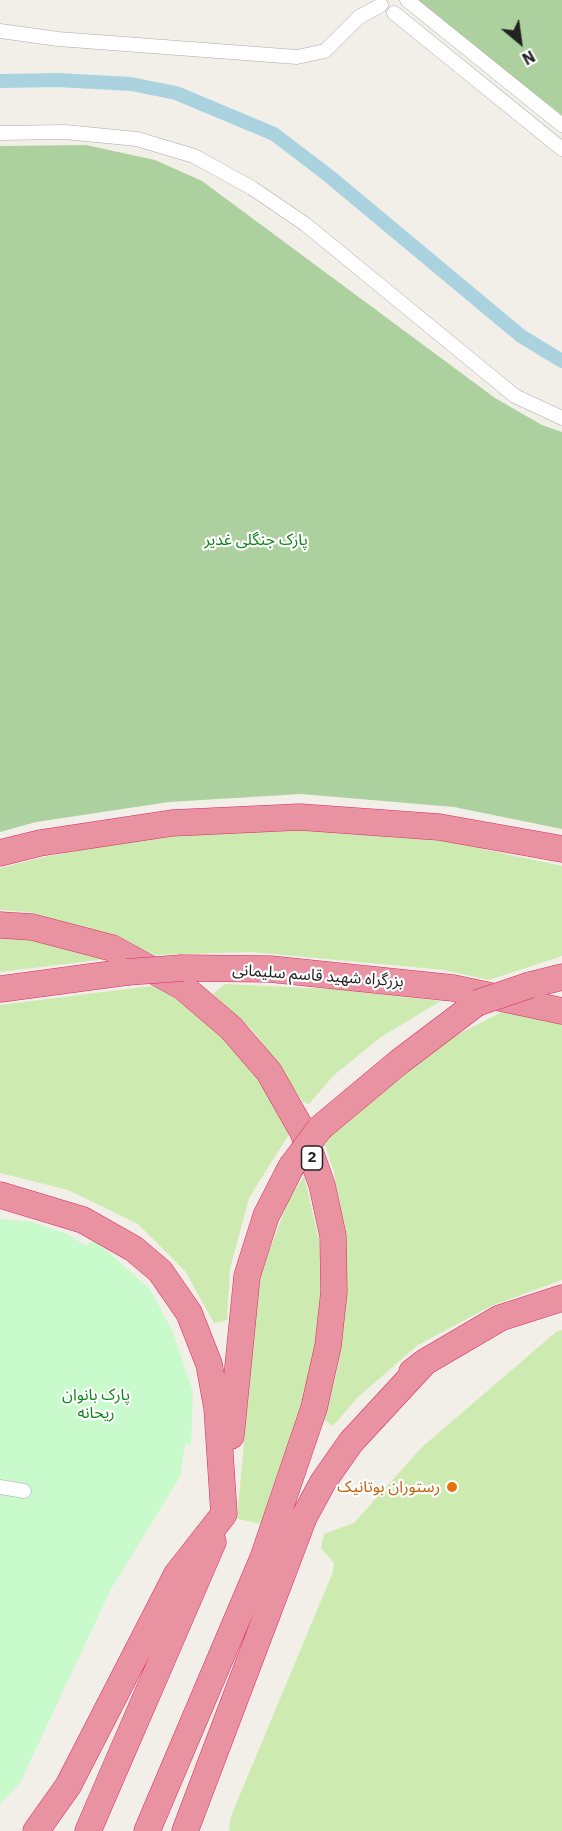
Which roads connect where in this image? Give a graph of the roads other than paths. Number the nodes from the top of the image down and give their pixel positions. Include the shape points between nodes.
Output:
1 (406, 0) edge
2 (380, 3) edge
3 (394, 13) junction
4 (0, 31) edge
5 (488, 65) junction
6 (476, 79) junction
7 (562, 125) edge
8 (0, 133) edge
9 (562, 149) edge
10 (562, 418) edge
11 (562, 849) edge
12 (0, 853) edge
13 (0, 925) edge
14 (562, 977) edge
15 (0, 989) edge
16 (562, 1011) edge
17 (0, 1195) edge
18 (562, 1298) edge
19 (425, 1362) junction
20 (0, 1487) edge
21 (24, 1491) dead end
22 (224, 1514) junction
23 (263, 1558) junction
24 (186, 1830) edge
25 (36, 1831) edge
26 (88, 1831) edge
27 (147, 1831) edge

1 - 3 street via 401,10
1 - 5 street
2 - 3 street via 387,12
2 - 4 street via 359,17 325,51 297,57
3 - 6 street
5 - 6 street
5 - 7 street
6 - 9 street
8 - 10 street via 65,132 137,139 194,156 252,188 305,224 515,396
11 - 12 highway via 439,827 300,817 172,823
13 - 23 highway, 2 via 32,927 112,948 183,987 231,1028 269,1071 303,1132 322,1185 333,1236 334,1292 328,1346 314,1408
14 - 22 highway, bridge via 477,1003 320,1128 291,1167 266,1216 247,1276
15 - 16 highway, بزرگراه شهید قاسم سلیمانی, bridge via 127,972 270,969 453,988
17 - 22 highway via 83,1220 134,1249 160,1271 189,1313 209,1364 217,1408
18 - 19 highway via 500,1318
19 - 23 highway via 363,1412 320,1465
19 - 24 highway via 351,1442 304,1517
20 - 21 street
22 - 25 highway via 177,1574 68,1786
22 - 26 highway
23 - 27 highway

